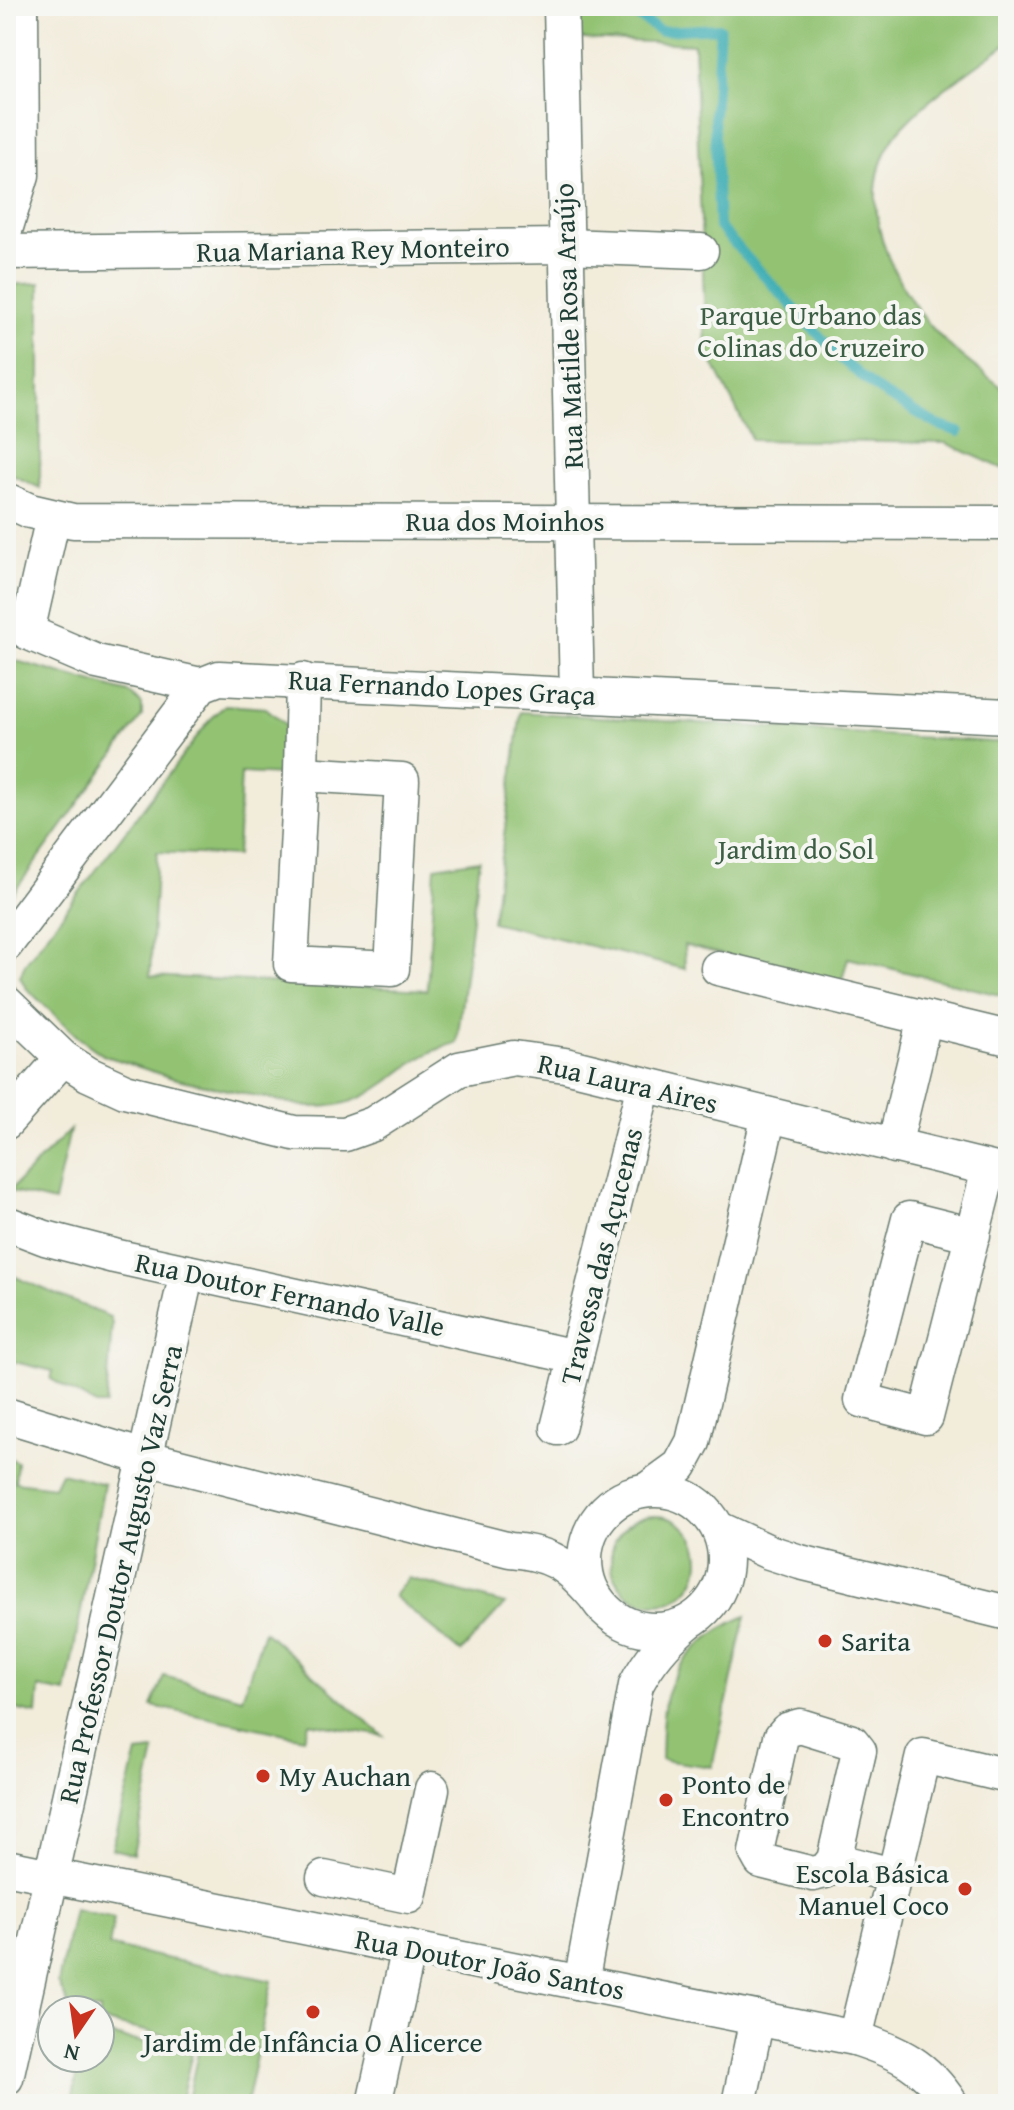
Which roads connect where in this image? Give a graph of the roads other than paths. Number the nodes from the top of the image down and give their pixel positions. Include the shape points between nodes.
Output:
1 (21, 6) edge
2 (561, 6) edge
3 (6, 227) edge
4 (565, 246) junction
5 (701, 251) dead end
6 (6, 252) edge
7 (6, 500) edge
8 (53, 517) junction
9 (574, 521) junction
10 (1008, 523) edge
11 (303, 680) junction
12 (201, 685) junction
13 (577, 694) junction
14 (1008, 716) edge
15 (301, 774) junction
16 (6, 944) edge
17 (718, 968) dead end
18 (6, 1003) edge
19 (925, 1018) junction
20 (1008, 1038) edge
21 (63, 1058) junction
22 (644, 1085) junction
23 (769, 1115) junction
24 (6, 1122) edge
25 (894, 1146) junction
26 (998, 1171) edge
27 (6, 1223) edge
28 (973, 1235) junction
29 (187, 1272) junction
30 (576, 1357) junction
31 (6, 1415) edge
32 (558, 1428) dead end
33 (693, 1442) junction
34 (147, 1458) junction
35 (647, 1490) junction
36 (605, 1511) junction
37 (713, 1521) junction
38 (536, 1552) junction
39 (800, 1562) junction
40 (719, 1592) junction
41 (600, 1602) junction
42 (1008, 1613) edge
43 (687, 1623) junction
44 (636, 1685) junction
45 (1008, 1776) edge
46 (432, 1789) dead end
47 (834, 1860) dead end
48 (6, 1867) edge
49 (892, 1875) junction
50 (52, 1876) junction
51 (324, 1878) dead end
52 (409, 1948) junction
53 (581, 1983) junction
54 (757, 2018) junction
55 (855, 2038) junction
56 (6, 2078) edge
57 (374, 2104) edge
58 (739, 2104) edge
59 (951, 2104) edge

1 - 3 street via 22,175
2 - 4 street, Rua Matilde Rosa Araújo
4 - 5 street, Rua Mariana Rey Monteiro
4 - 6 street, Rua Mariana Rey Monteiro
4 - 9 street, Rua Matilde Rosa Araújo
7 - 8 street, Rua dos Moinhos
8 - 9 street, Rua dos Moinhos
8 - 12 street via 27,632 97,662
9 - 10 street, Rua dos Moinhos
9 - 13 street, Rua Matilde Rosa Araújo
11 - 12 street, Rua Fernando Lopes Graça via 219,678
11 - 13 street, Rua Fernando Lopes Graça
11 - 15 street
12 - 16 street
13 - 14 street, Rua Fernando Lopes Graça
15 - 15 street via 291,964 392,969 402,780
17 - 19 street
18 - 21 street, Rua Laura Aires
19 - 20 street
19 - 25 street
21 - 22 street, Rua Laura Aires via 125,1091 294,1133 322,1135 373,1124 459,1069 514,1058
21 - 24 street
22 - 23 street, Rua Laura Aires
22 - 30 street, Travessa das Açucenas
23 - 25 street, Rua Laura Aires
23 - 33 street
25 - 26 street, Rua Laura Aires
26 - 28 street
27 - 29 street, Rua Doutor Fernando Valle via 45,1238
28 - 28 street via 926,1417 862,1400 909,1219
29 - 30 street, Rua Doutor Fernando Valle
29 - 34 street, Rua Professor Doutor Augusto Vaz Serra
30 - 32 street, Travessa das Açucenas
31 - 34 street
33 - 35 street via 680,1466
33 - 37 street via 698,1486
34 - 38 street via 510,1550
34 - 50 street, Rua Professor Doutor Augusto Vaz Serra
35 - 36 street via 624,1497
35 - 37 street via 691,1499
36 - 38 street via 564,1543
36 - 41 street via 591,1530 585,1553 586,1574
37 - 39 street via 769,1552
37 - 40 street via 725,1549
38 - 41 street via 578,1576
39 - 40 street via 770,1565
39 - 42 street
40 - 43 street
41 - 43 street via 623,1623 643,1630
41 - 44 street via 632,1654
43 - 44 street via 648,1662
44 - 53 street
45 - 49 street via 923,1756
46 - 51 street via 409,1896
47 - 49 street
48 - 50 street, Rua Doutor João Santos
49 - 55 street
50 - 52 street, Rua Doutor João Santos
50 - 56 street, Rua Professor Doutor Augusto Vaz Serra
52 - 53 street, Rua Doutor João Santos
52 - 57 street
53 - 54 street, Rua Doutor João Santos
54 - 55 street, Rua Doutor João Santos
54 - 58 street
55 - 59 street, Rua Doutor João Santos via 914,2064

